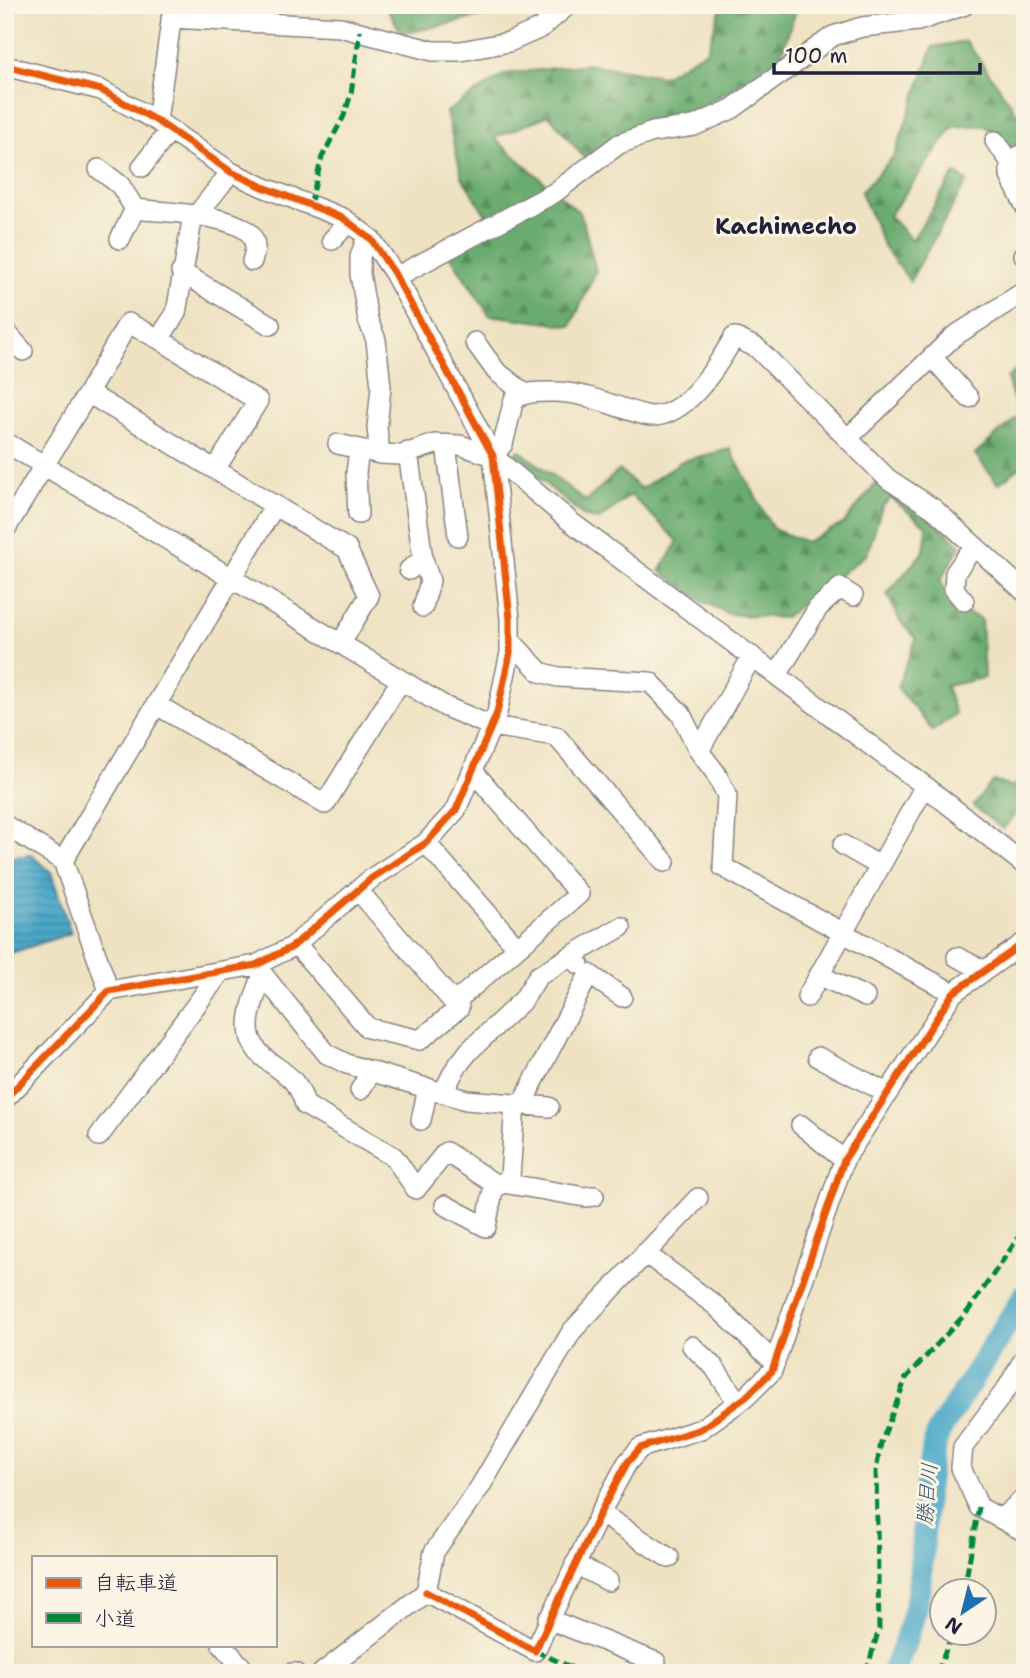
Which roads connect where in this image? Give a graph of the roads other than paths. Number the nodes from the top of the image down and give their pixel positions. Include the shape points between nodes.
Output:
1 (568, 5) edge
2 (965, 5) edge
3 (172, 12) edge
4 (8, 66) edge
5 (164, 125) junction
6 (995, 141) dead end
7 (142, 167) dead end
8 (1011, 168) edge
9 (99, 169) dead end
10 (231, 172) junction
11 (1025, 206) edge
12 (135, 209) junction
13 (195, 215) junction
14 (349, 222) junction
15 (367, 236) junction
16 (120, 239) dead end
17 (332, 240) dead end
18 (252, 261) dead end
19 (181, 272) junction
20 (396, 277) junction
21 (1025, 291) edge
22 (270, 325) dead end
23 (5, 331) edge
24 (159, 339) junction
25 (475, 342) dead end
26 (23, 351) dead end
27 (932, 357) junction
28 (88, 393) junction
29 (524, 393) junction
30 (969, 398) dead end
31 (848, 438) junction
32 (5, 442) edge
33 (338, 444) dead end
34 (446, 445) junction
35 (359, 449) junction
36 (408, 452) junction
37 (380, 454) junction
38 (493, 456) junction
39 (44, 465) junction
40 (216, 468) junction
41 (275, 505) junction
42 (358, 514) dead end
43 (5, 530) edge
44 (458, 536) dead end
45 (974, 545) junction
46 (233, 578) junction
47 (1025, 592) edge
48 (853, 596) dead end
49 (964, 601) dead end
50 (423, 607) dead end
51 (510, 640) junction
52 (341, 643) junction
53 (752, 656) junction
54 (777, 676) junction
55 (401, 680) junction
56 (157, 705) junction
57 (491, 726) junction
58 (699, 751) junction
59 (473, 771) junction
60 (925, 786) junction
61 (5, 825) edge
62 (426, 843) junction
63 (843, 845) dead end
64 (63, 861) junction
65 (665, 863) dead end
66 (878, 865) junction
67 (1025, 865) edge
68 (358, 890) junction
69 (621, 927) dead end
70 (842, 932) junction
71 (1025, 942) edge
72 (296, 944) junction
73 (517, 947) junction
74 (571, 956) junction
75 (957, 957) dead end
76 (259, 970) junction
77 (984, 971) junction
78 (219, 974) junction
79 (589, 974) junction
80 (819, 975) junction
81 (109, 991) junction
82 (953, 993) junction
83 (622, 996) dead end
84 (807, 997) dead end
85 (865, 997) dead end
86 (454, 1003) junction
87 (818, 1057) dead end
88 (372, 1072) junction
89 (360, 1090) dead end
90 (435, 1091) junction
91 (887, 1094) junction
92 (5, 1099) edge
93 (519, 1104) junction
94 (549, 1107) dead end
95 (421, 1120) dead end
96 (801, 1125) dead end
97 (99, 1136) dead end
98 (844, 1160) junction
99 (501, 1184) junction
100 (594, 1196) dead end
101 (698, 1198) dead end
102 (445, 1205) dead end
103 (645, 1253) junction
104 (692, 1346) dead end
105 (1025, 1357) edge
106 (775, 1363) junction
107 (737, 1403) junction
108 (1025, 1497) edge
109 (600, 1513) junction
110 (1001, 1519) junction
111 (1025, 1532) edge
112 (669, 1558) dead end
113 (575, 1564) junction
114 (608, 1581) dead end
115 (426, 1592) junction
116 (548, 1619) junction
117 (223, 1646) edge
118 (656, 1662) dead end
119 (247, 1673) edge
120 (322, 1673) edge

1 - 3 street via 541,28 509,42 461,51 433,51 340,27
2 - 20 street via 918,21 862,27 834,36 732,109 694,126 653,132 619,144 554,192
3 - 5 street
4 - 5 street via 101,90
5 - 7 street
5 - 10 street
6 - 8 street
8 - 11 street
9 - 12 street via 120,185
10 - 13 street
10 - 14 street
12 - 13 street
12 - 16 street
13 - 18 street via 251,234 256,244
13 - 19 street
14 - 15 street
14 - 17 street
15 - 20 street
15 - 37 street via 360,274 376,341
19 - 22 street
19 - 24 street via 176,313
20 - 38 street
21 - 27 street via 953,337
23 - 26 street
24 - 28 street via 128,323
24 - 40 street via 258,401
25 - 29 street via 496,371
27 - 30 street
27 - 31 street
28 - 39 street
28 - 40 street
29 - 31 street via 580,393 648,416 664,415 712,375 734,337 757,348
29 - 38 street via 514,399 503,444
31 - 45 street via 888,479 934,509
32 - 39 street
33 - 35 street
34 - 36 street
34 - 38 street
34 - 44 street
35 - 37 street
35 - 42 street
36 - 37 street
36 - 50 street via 416,564 430,581
38 - 51 street
38 - 53 street via 571,522
39 - 43 street
39 - 46 street
40 - 41 street
41 - 46 street
41 - 52 street via 346,549 369,596
45 - 47 street
45 - 49 street via 955,573 954,589
46 - 52 street
46 - 56 street
48 - 54 street via 840,588 818,608 813,625
51 - 57 street
51 - 58 street via 540,672 649,682 681,714
52 - 55 street
53 - 54 street
53 - 58 street
54 - 60 street
55 - 56 street via 325,804
55 - 57 street via 446,707
56 - 64 street
57 - 59 street
57 - 65 street via 556,736
58 - 70 street via 727,795 723,867
59 - 62 street via 456,810
59 - 73 street via 579,894
60 - 66 street
60 - 67 street
61 - 64 street
62 - 68 street
62 - 73 street
63 - 66 street
64 - 81 street
66 - 70 street
68 - 72 street
68 - 86 street
69 - 74 street
70 - 80 street
70 - 82 street
71 - 77 street
72 - 76 street
72 - 86 street via 368,1028 420,1040 458,1008
73 - 86 street
74 - 79 street
74 - 90 street via 538,976 523,1000
75 - 77 street
76 - 78 street
76 - 88 street via 327,1054
76 - 99 street via 250,1038 265,1058 292,1077 301,1088 305,1105 394,1157 416,1189 446,1152
77 - 82 street
78 - 81 street
78 - 97 street
79 - 83 street
79 - 93 street
80 - 84 street
80 - 85 street
81 - 92 street
82 - 91 street
87 - 91 street
88 - 89 street
88 - 90 street
90 - 93 street via 466,1100
90 - 95 street
91 - 98 street
93 - 94 street
93 - 99 street via 510,1177
96 - 98 street
98 - 106 street
99 - 100 street via 533,1196
99 - 102 street via 493,1190 486,1227
101 - 103 street
103 - 106 street via 716,1306
103 - 115 street via 572,1331 480,1488 434,1552
104 - 107 street via 715,1367
105 - 110 street via 963,1447 961,1468 979,1507
106 - 107 street
107 - 109 street via 701,1429 640,1448
108 - 110 street
109 - 112 street
109 - 113 street
110 - 111 street
113 - 114 street
113 - 116 street
115 - 116 street via 535,1651
115 - 120 street
116 - 118 street
117 - 119 street

